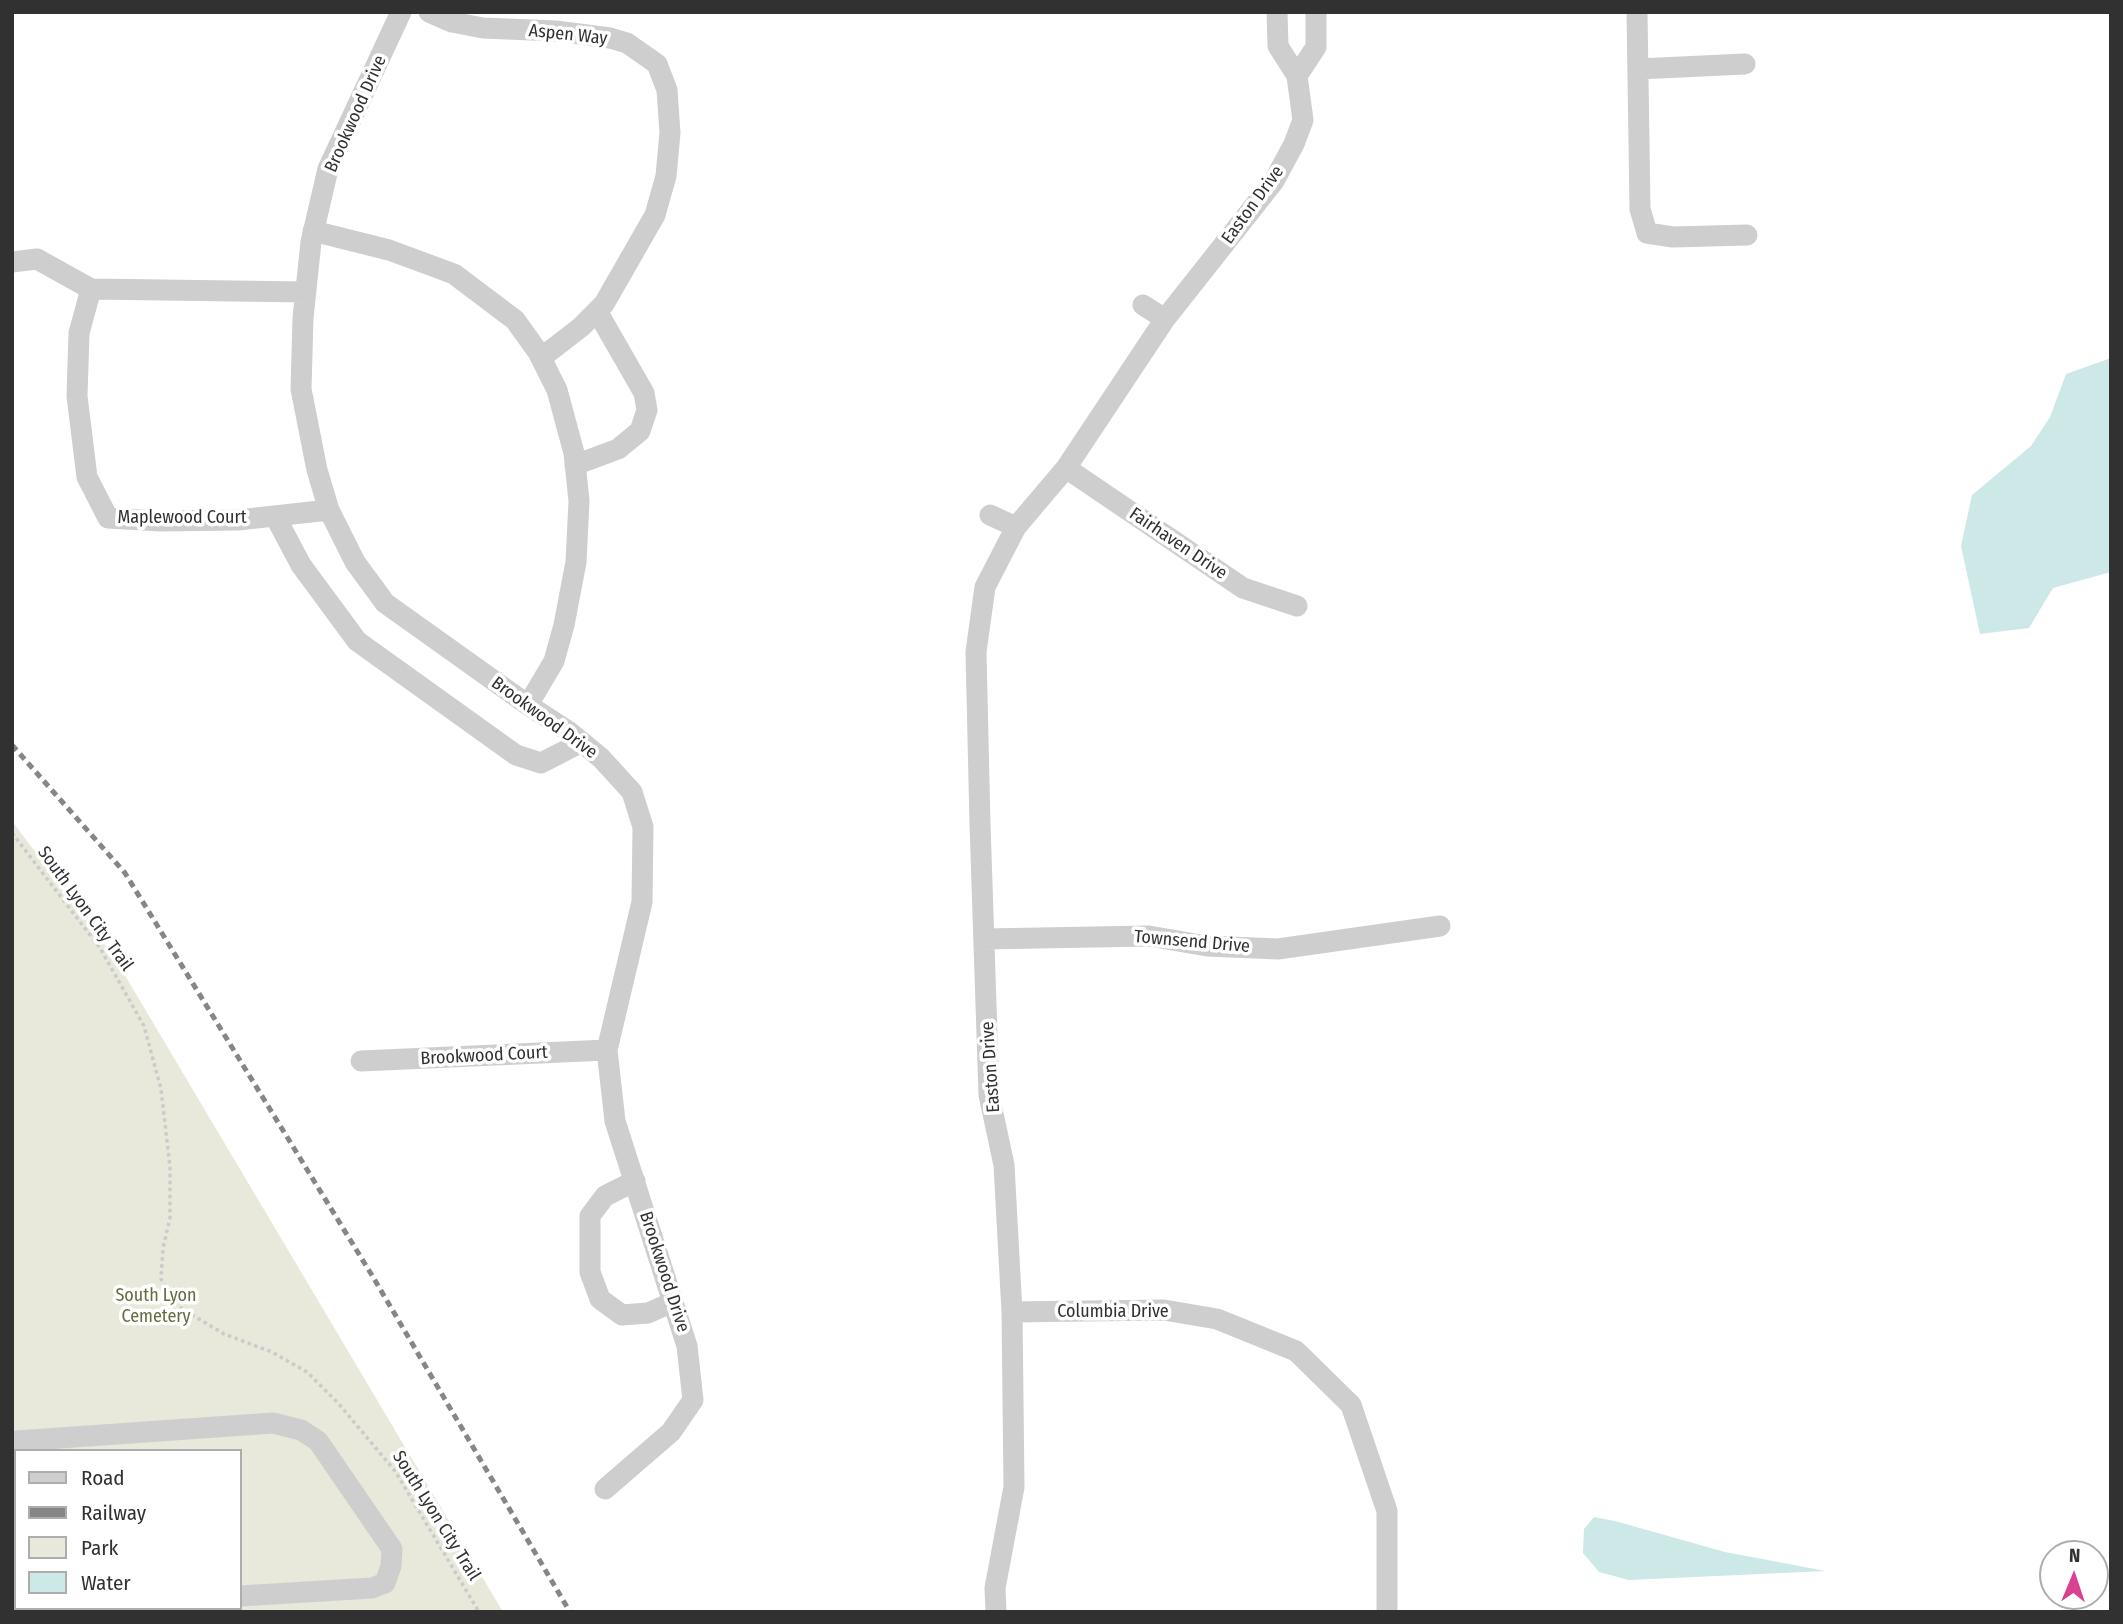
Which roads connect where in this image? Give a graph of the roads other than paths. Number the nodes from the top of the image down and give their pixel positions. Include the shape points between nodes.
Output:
1 (401, 12) edge
2 (429, 12) edge
3 (1277, 12) edge
4 (1316, 12) edge
5 (1637, 12) edge
6 (1745, 64) dead end
7 (1638, 69) junction
8 (1297, 76) junction
9 (313, 231) junction
10 (1747, 235) dead end
11 (12, 262) edge
12 (91, 289) junction
13 (306, 292) junction
14 (1143, 305) dead end
15 (597, 311) junction
16 (1166, 319) junction
17 (541, 358) junction
18 (575, 465) junction
19 (1066, 468) junction
20 (329, 510) junction
21 (990, 515) dead end
22 (275, 516) junction
23 (1016, 527) junction
24 (1297, 606) dead end
25 (528, 705) junction
26 (582, 742) junction
27 (1440, 926) dead end
28 (984, 939) junction
29 (607, 1050) junction
30 (361, 1061) dead end
31 (635, 1181) junction
32 (673, 1302) junction
33 (1012, 1312) junction
34 (12, 1443) edge
35 (605, 1489) dead end
36 (242, 1596) edge
37 (996, 1612) edge
38 (1387, 1612) edge

1 - 9 street, Brookwood Drive via 328,169
2 - 15 street, Aspen Way via 484,28 610,38 627,43 657,64 667,90 666,176 655,215
3 - 8 street, Easton Drive via 1278,46
4 - 8 street via 1316,47
5 - 7 street
6 - 7 street
7 - 10 street via 1640,209 1647,233
8 - 16 street, Easton Drive via 1303,120 1294,144 1273,181
9 - 13 street, Brookwood Drive
9 - 17 street via 389,250 454,274 514,320
11 - 12 street via 37,259
12 - 13 street
12 - 22 street, Maplewood Court via 79,332 77,396 87,477 108,518 161,521
13 - 20 street, Brookwood Drive via 300,389
14 - 16 street
15 - 17 street, Aspen Way
15 - 18 street via 644,393 647,411 640,431 618,449
16 - 19 street, Easton Drive
17 - 18 street via 557,390
18 - 25 street via 579,501 576,562 564,625 554,661
19 - 23 street, Easton Drive
19 - 24 street, Fairhaven Drive via 1243,588
20 - 22 street, Maplewood Court
20 - 25 street, Brookwood Drive via 355,562 386,603
21 - 23 street
22 - 26 street via 301,565 357,641 516,755 541,763
23 - 28 street, Easton Drive via 985,587 976,652
25 - 26 street, Brookwood Drive
26 - 29 street, Brookwood Drive via 632,792 643,827 642,902
27 - 28 street, Townsend Drive via 1278,949 1207,946 1149,936
28 - 33 street, Easton Drive via 989,1095 1004,1165
29 - 30 street, Brookwood Court
29 - 31 street, Brookwood Drive via 615,1121
31 - 32 street, Brookwood Drive
31 - 32 street via 605,1196 590,1216 590,1272 600,1299 622,1315 648,1312
32 - 35 street, Brookwood Drive via 687,1346 693,1400 671,1432
33 - 37 street, Easton Drive via 1014,1487 995,1588
33 - 38 street, Columbia Drive via 1164,1310 1217,1319 1296,1351 1352,1405 1387,1511
34 - 36 street via 273,1423 301,1430 318,1441 392,1549 385,1583 372,1588

